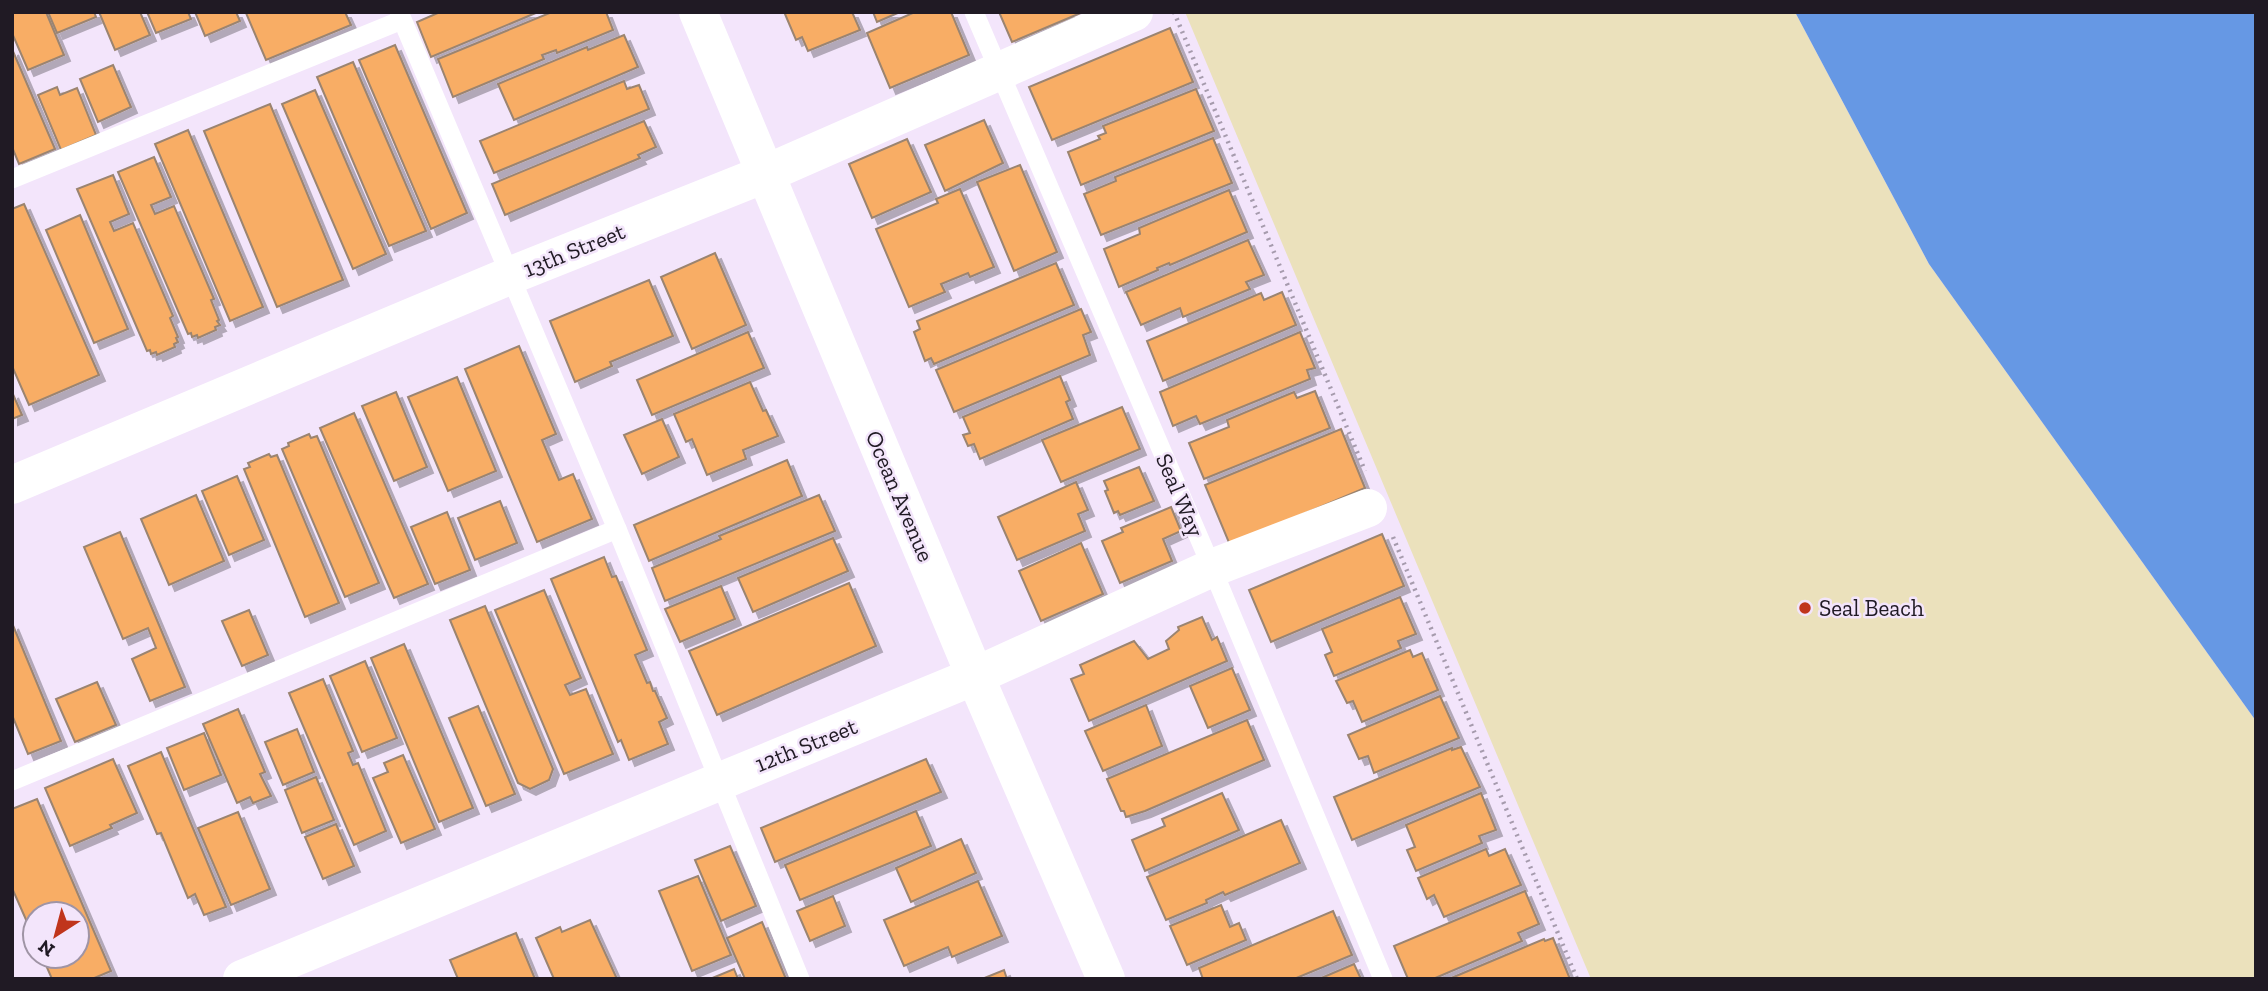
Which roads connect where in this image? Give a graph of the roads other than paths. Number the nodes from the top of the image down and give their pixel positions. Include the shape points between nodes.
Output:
1 (698, 12) edge
2 (974, 12) edge
3 (1134, 12) edge
4 (400, 16) edge
5 (999, 72) junction
6 (765, 174) junction
7 (12, 179) edge
8 (509, 276) junction
9 (12, 485) edge
10 (1368, 508) dead end
11 (617, 529) junction
12 (1212, 568) junction
13 (975, 676) junction
14 (718, 781) junction
15 (12, 782) edge
16 (242, 979) edge
17 (800, 979) edge
18 (1106, 979) edge
19 (1383, 979) edge

1 - 6 street, Ocean Avenue
2 - 5 lane, Seal Way
3 - 5 street, 13th Street
4 - 7 lane
4 - 8 lane
5 - 6 street, 13th Street
5 - 12 lane, Seal Way
6 - 8 street, 13th Street
6 - 13 street, Ocean Avenue
8 - 9 street, 13th Street
8 - 11 lane
10 - 12 street, 12th Street
11 - 14 lane
11 - 15 lane
12 - 13 street, 12th Street
12 - 19 lane, Seal Way
13 - 14 street, 12th Street
13 - 18 street, Ocean Avenue
14 - 16 street, 12th Street
14 - 17 lane

